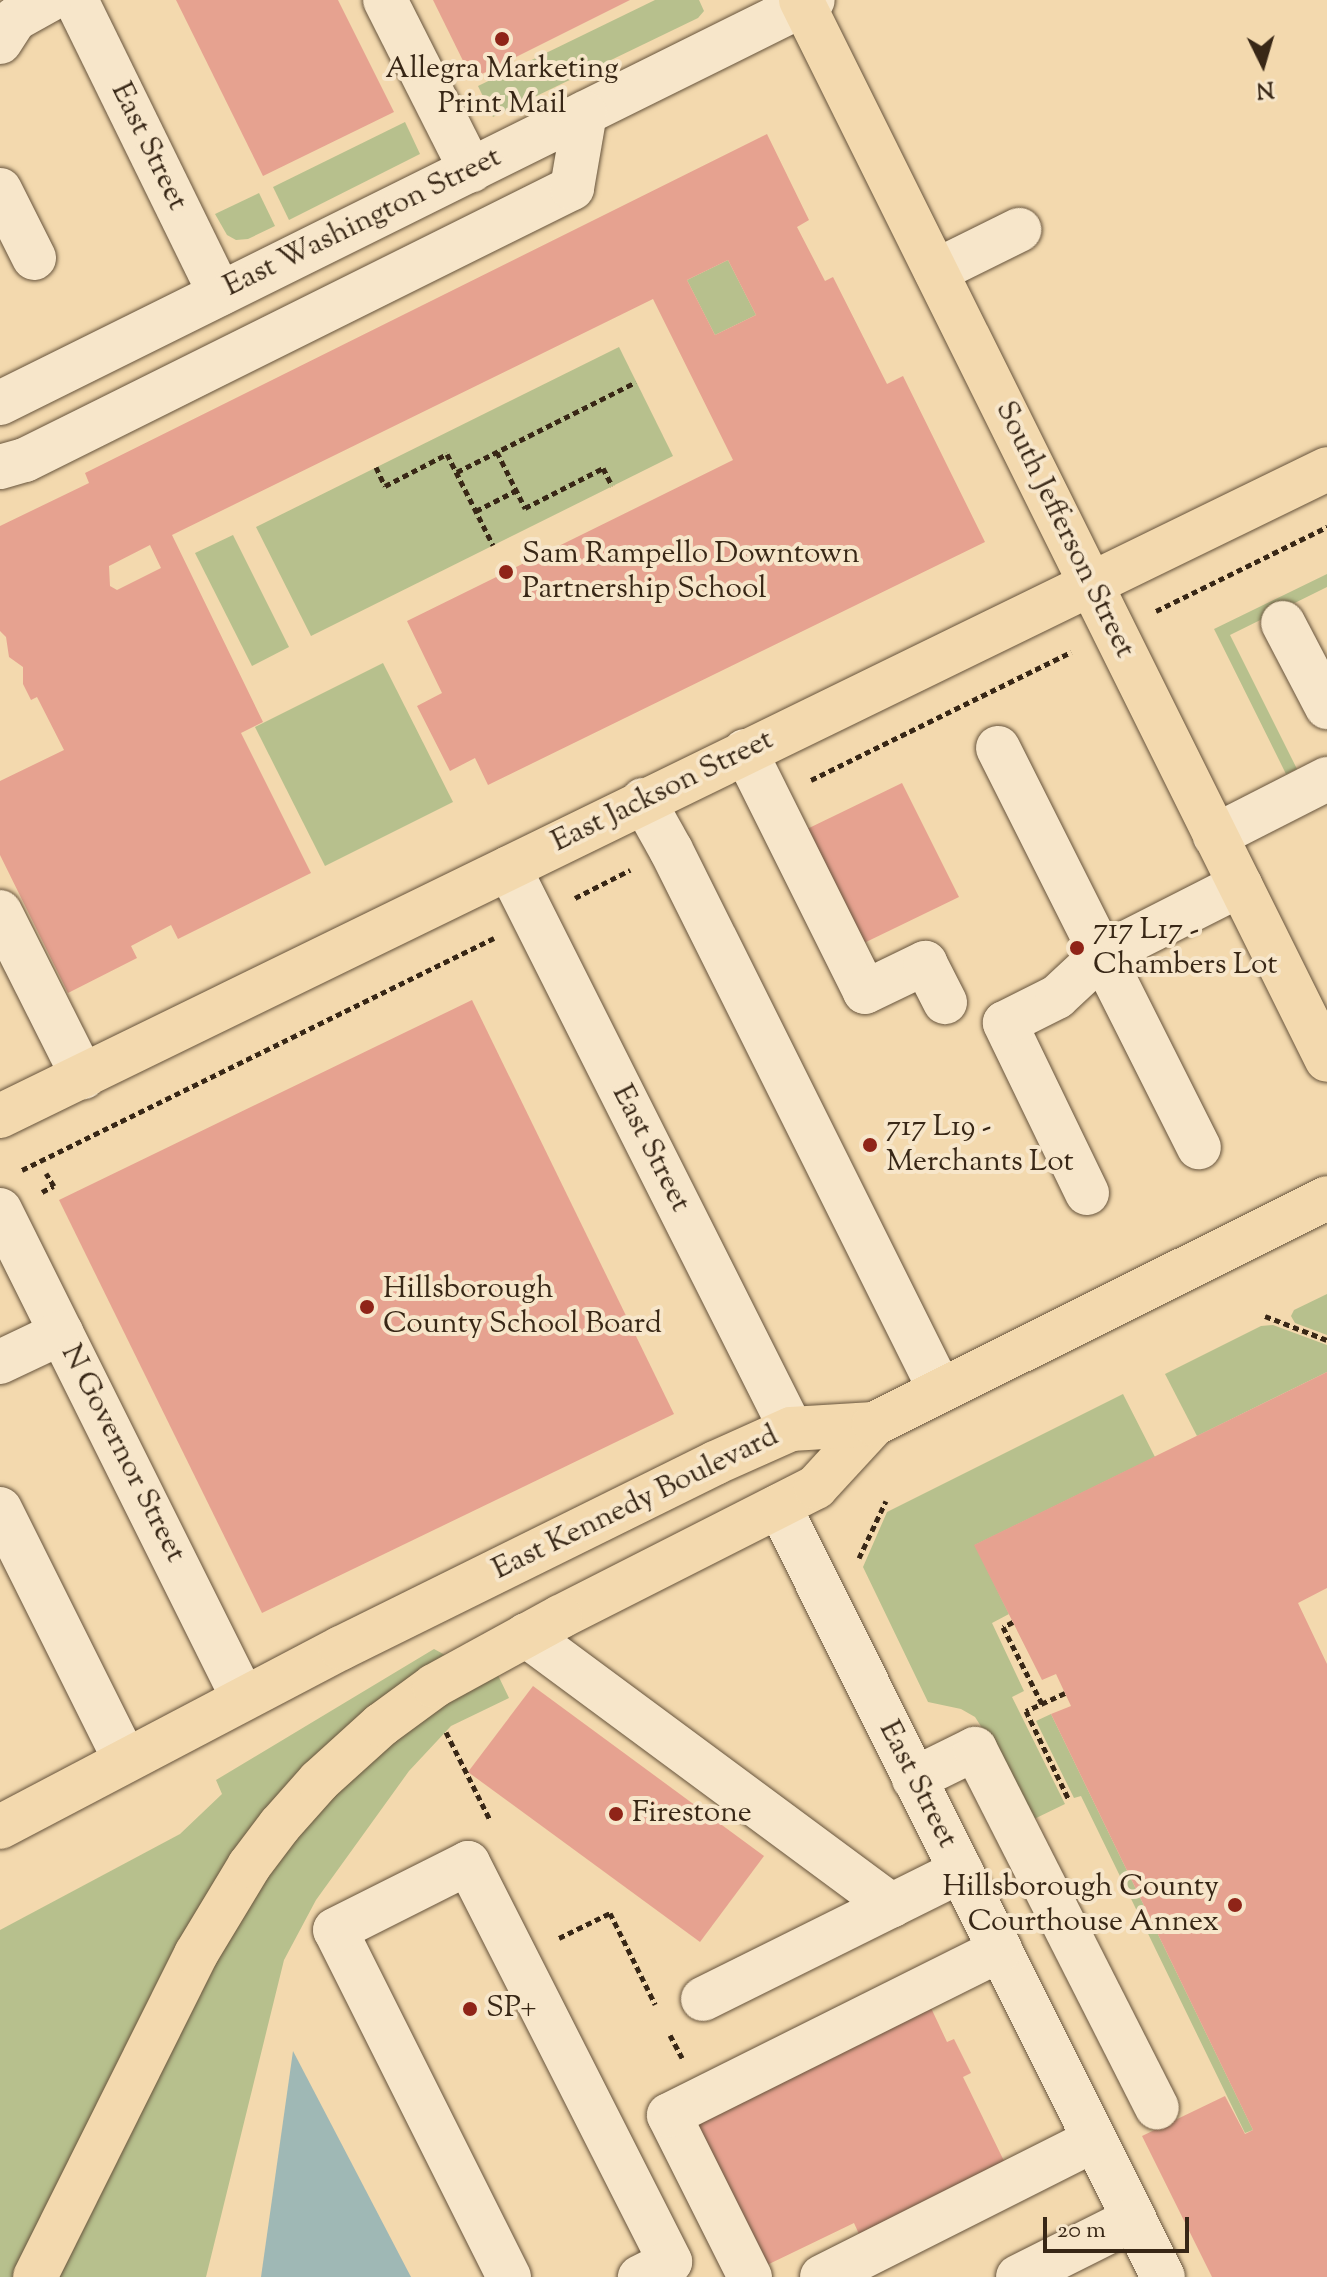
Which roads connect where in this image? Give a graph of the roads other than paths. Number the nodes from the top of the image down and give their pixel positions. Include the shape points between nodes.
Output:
1 (49, 0) edge
2 (76, 0) edge
3 (385, 0) edge
4 (806, 1) edge
5 (0, 42) edge
6 (585, 113) junction
7 (471, 170) junction
8 (0, 190) edge
9 (1019, 230) dead end
10 (34, 258) dead end
11 (936, 271) junction
12 (220, 294) junction
13 (0, 403) edge
14 (0, 467) edge
15 (1323, 482) edge
16 (1090, 585) junction
17 (1283, 623) dead end
18 (1327, 707) edge
19 (998, 748) dead end
20 (745, 751) junction
21 (1327, 779) edge
22 (643, 800) junction
23 (1215, 836) junction
24 (509, 868) junction
25 (1240, 885) junction
26 (0, 912) edge
27 (1102, 955) junction
28 (945, 1002) dead end
29 (1327, 1060) edge
30 (83, 1077) junction
31 (0, 1116) edge
32 (1199, 1147) dead end
33 (1087, 1193) dead end
34 (1327, 1198) edge
35 (0, 1210) edge
36 (61, 1333) junction
37 (0, 1362) edge
38 (940, 1390) junction
39 (874, 1424) junction
40 (791, 1429) junction
41 (779, 1506) junction
42 (0, 1509) edge
43 (543, 1626) junction
44 (243, 1698) junction
45 (125, 1760) junction
46 (914, 1779) junction
47 (0, 1827) edge
48 (961, 1871) junction
49 (892, 1906) junction
50 (1000, 1950) junction
51 (703, 1999) dead end
52 (1157, 2108) dead end
53 (1094, 2140) junction
54 (1134, 2219) junction
55 (35, 2277) edge
56 (509, 2277) edge
57 (640, 2277) edge
58 (750, 2277) edge
59 (822, 2277) edge
60 (1018, 2277) edge
61 (1163, 2277) edge

1 - 5 street via 15,19
2 - 12 street, East Street
3 - 7 street
4 - 6 street, East Washington Street
4 - 11 main road, South Jefferson Street
6 - 7 street, East Washington Street
6 - 14 street via 572,188 25,460
7 - 12 street, East Washington Street
8 - 10 street
9 - 11 street
11 - 16 main road, South Jefferson Street
12 - 13 street, East Washington Street
15 - 16 main road, East Jackson Street
16 - 20 main road, East Jackson Street
16 - 23 main road, South Jefferson Street
17 - 18 street
19 - 27 street
20 - 22 main road, East Jackson Street
20 - 28 street via 865,992 925,963
21 - 23 street
22 - 24 main road, East Jackson Street
22 - 38 street
23 - 25 main road, South Jefferson Street
24 - 30 main road, East Jackson Street
24 - 40 street, East Street
25 - 27 street
25 - 29 main road, South Jefferson Street
26 - 30 street
27 - 32 street
27 - 33 street via 1057,997 1005,1023
30 - 31 main road, East Jackson Street
34 - 38 main road, East Kennedy Boulevard
35 - 36 street, N Governor Street
36 - 37 street
36 - 44 street, N Governor Street
38 - 39 main road, East Kennedy Boulevard
39 - 40 main road, East Kennedy Boulevard
39 - 41 main road via 816,1487
40 - 44 main road, East Kennedy Boulevard
41 - 43 main road
41 - 46 street, East Street
42 - 45 street
43 - 49 street
43 - 55 main road via 434,1686 381,1725 319,1781 272,1835 196,1954
44 - 45 main road, East Kennedy Boulevard
45 - 47 main road, East Kennedy Boulevard
46 - 48 street, East Street
46 - 52 street via 975,1749
48 - 49 street
48 - 50 street, East Street
49 - 51 street
50 - 53 street, East Street
50 - 58 street via 669,2115
53 - 54 street, East Street
53 - 59 street
54 - 60 street
54 - 61 street, East Street
56 - 57 street via 335,1930 468,1863 670,2262

